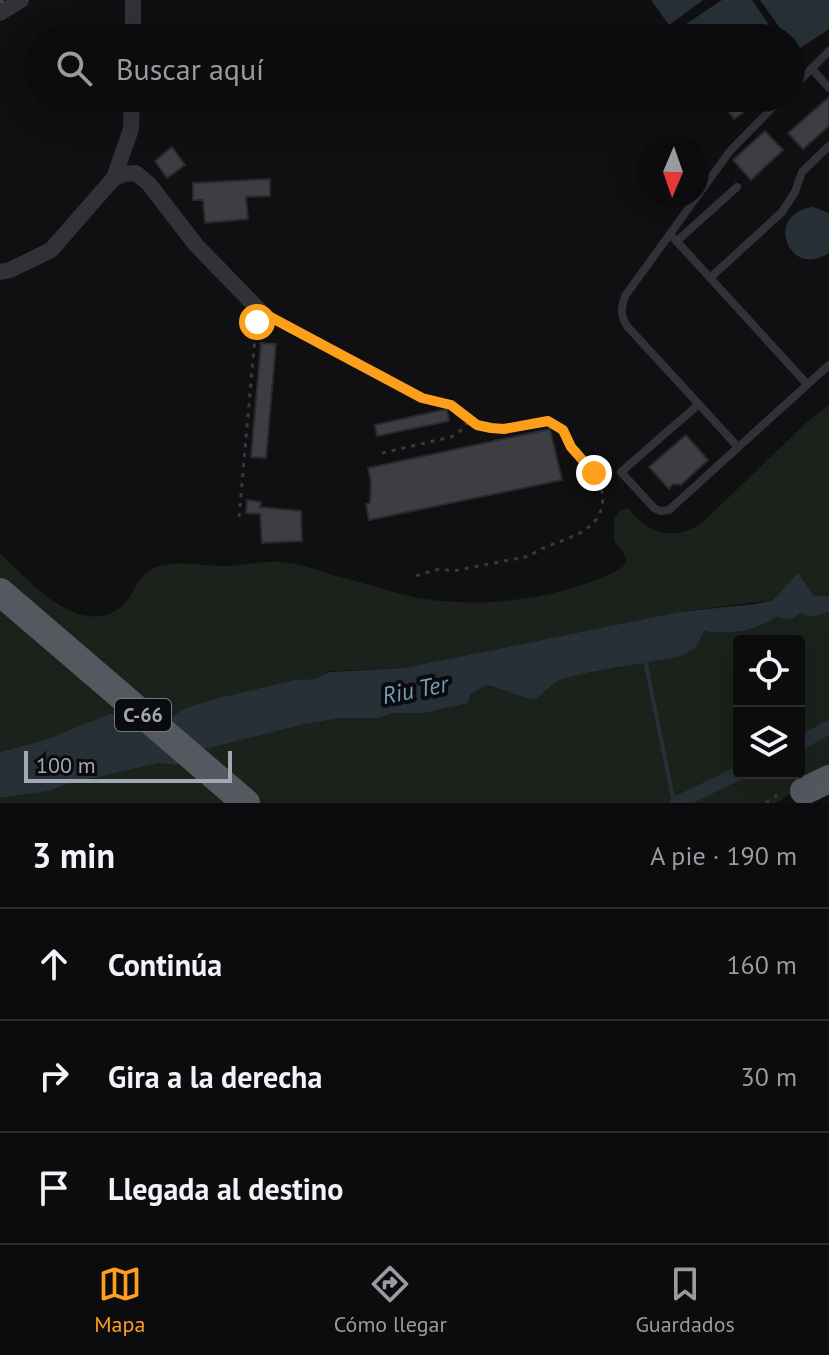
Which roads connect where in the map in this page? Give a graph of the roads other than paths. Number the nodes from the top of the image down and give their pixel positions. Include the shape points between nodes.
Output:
1 (21, 0) edge
2 (133, 0) edge
3 (0, 13) edge
4 (133, 24) edge
5 (829, 51) edge
6 (812, 69) junction
7 (805, 76) edge
8 (829, 88) edge
9 (132, 112) edge
10 (768, 112) edge
11 (829, 146) edge
12 (114, 178) junction
13 (737, 187) dead end
14 (674, 237) junction
15 (0, 272) edge
16 (710, 278) junction
17 (261, 312) road end
18 (829, 365) edge
19 (807, 384) junction
20 (699, 404) junction
21 (738, 447) junction
22 (0, 592) edge
23 (246, 803) edge

1 - 3 street
2 - 4 street
5 - 6 lane
6 - 7 lane
6 - 8 lane
9 - 12 street
10 - 14 lane via 730,151
11 - 16 lane via 802,172 782,212
12 - 15 street via 51,250
12 - 17 street via 136,173 149,184 196,245
13 - 14 lane
14 - 16 lane
14 - 20 lane via 625,296 622,317
16 - 19 lane
18 - 19 lane
19 - 21 lane
20 - 21 lane
20 - 21 lane via 621,472 654,508 669,510
22 - 23 highway, C-66

